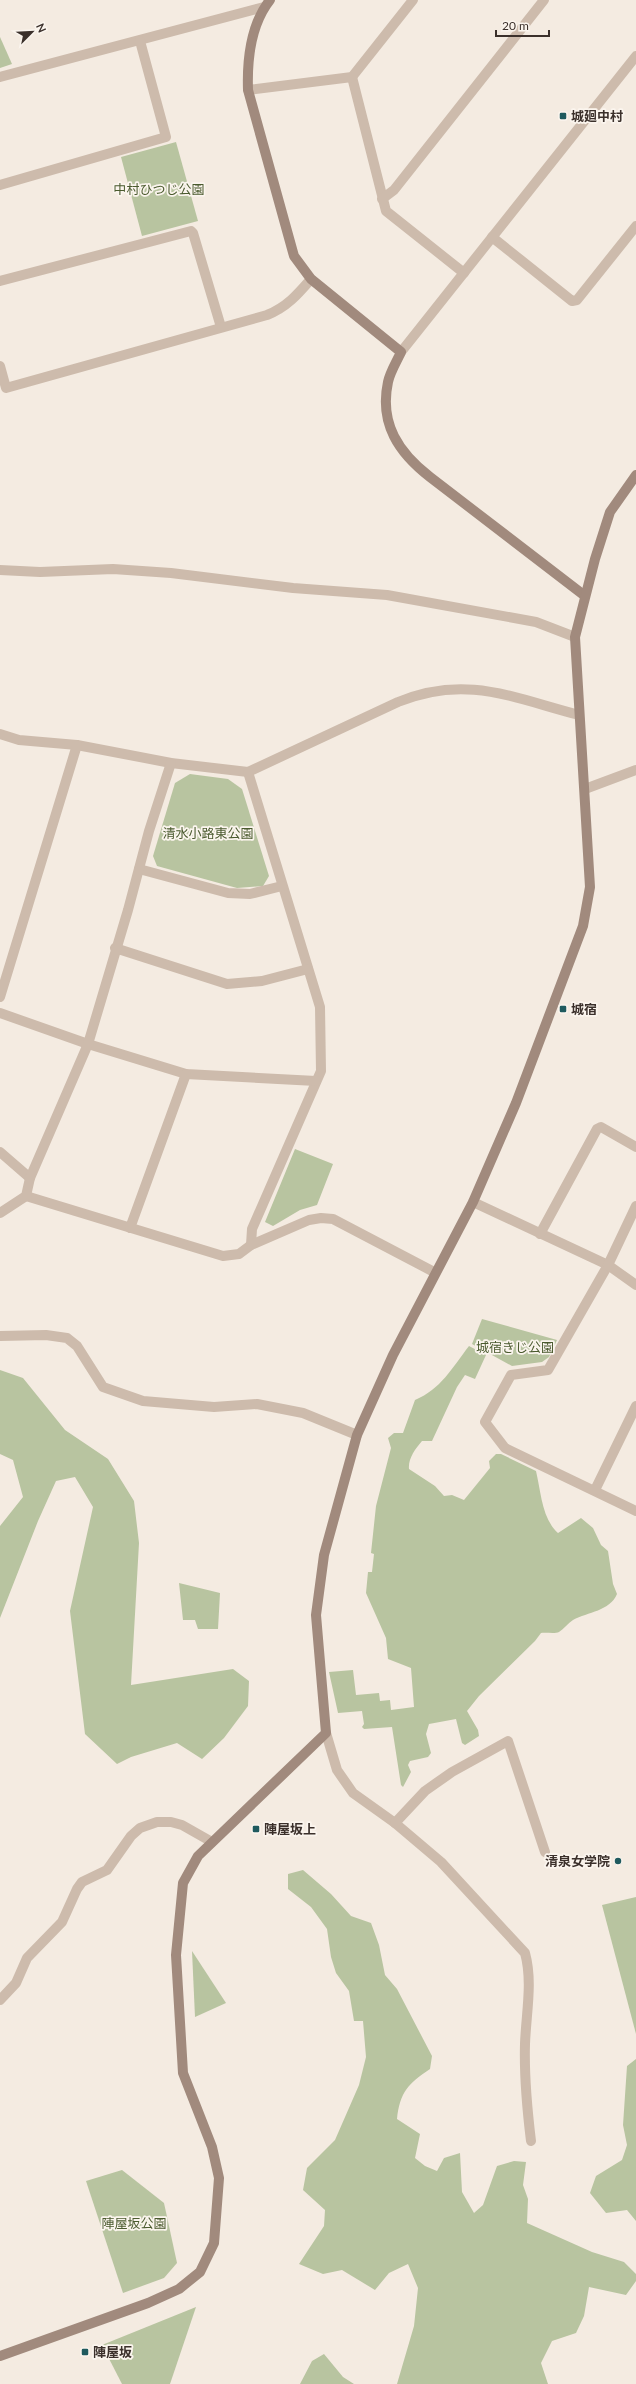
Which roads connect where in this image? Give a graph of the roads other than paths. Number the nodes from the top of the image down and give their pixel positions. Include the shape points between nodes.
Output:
1 (413, 0) edge
2 (544, 0) edge
3 (267, 4) edge
4 (140, 41) junction
5 (636, 56) edge
6 (0, 77) edge
7 (352, 77) junction
8 (248, 90) junction
9 (0, 185) edge
10 (382, 199) junction
11 (636, 226) edge
12 (492, 237) junction
13 (464, 273) junction
14 (311, 279) junction
15 (0, 282) edge
16 (221, 327) junction
17 (401, 352) junction
18 (0, 366) edge
19 (636, 475) edge
20 (0, 570) edge
21 (585, 596) junction
22 (575, 637) junction
23 (579, 715) junction
24 (0, 734) edge
25 (77, 745) junction
26 (171, 763) junction
27 (636, 770) edge
28 (248, 772) junction
29 (585, 788) junction
30 (139, 869) junction
31 (282, 886) junction
32 (115, 948) junction
33 (308, 969) junction
34 (0, 997) edge
35 (0, 1013) edge
36 (88, 1044) junction
37 (186, 1074) junction
38 (316, 1081) junction
39 (636, 1147) edge
40 (0, 1152) edge
41 (30, 1178) junction
42 (26, 1196) junction
43 (473, 1202) junction
44 (636, 1206) edge
45 (0, 1213) edge
46 (130, 1228) junction
47 (540, 1234) junction
48 (251, 1245) junction
49 (608, 1265) junction
50 (434, 1272) junction
51 (636, 1286) edge
52 (0, 1336) edge
53 (636, 1406) edge
54 (357, 1435) junction
55 (595, 1490) junction
56 (636, 1511) edge
57 (326, 1733) junction
58 (395, 1823) junction
59 (212, 1842) junction
60 (545, 1852) dead end
61 (0, 2000) edge
62 (532, 2141) dead end
63 (0, 2356) edge

1 - 7 street
2 - 10 street via 394,190
3 - 4 street
3 - 8 street via 250,48 247,67
4 - 6 street
4 - 9 street via 166,137
5 - 12 street
7 - 8 street
7 - 10 street
8 - 14 street via 294,256
10 - 13 street via 386,211
11 - 12 street via 576,300 572,301
12 - 13 street
13 - 17 street
14 - 16 street via 293,300 281,309
14 - 17 street
15 - 16 street via 191,231
16 - 18 street via 6,388
17 - 21 street via 388,381 386,397 391,431 400,449 412,463
19 - 21 street via 610,512
20 - 22 street via 40,572 113,569 387,595 536,622
21 - 22 street
22 - 23 street
23 - 28 street via 485,690 440,690 398,702
23 - 29 street
24 - 25 street via 19,740
25 - 26 street
25 - 34 street
26 - 28 street
26 - 30 street
27 - 29 street
28 - 31 street
29 - 43 street via 590,887 583,926 519,1096
30 - 31 street via 228,893 250,894
30 - 32 street
31 - 33 street
32 - 33 street via 226,984 262,981
32 - 36 street
33 - 38 street via 320,1007 321,1071
35 - 36 street
36 - 37 street
36 - 41 street
37 - 38 street
37 - 46 street
38 - 48 street via 252,1229
39 - 47 street via 601,1126 597,1129
40 - 41 street
41 - 42 street
42 - 45 street
42 - 46 street
43 - 47 street
43 - 50 street
44 - 49 street
46 - 48 street via 223,1256 238,1254
47 - 49 street
48 - 50 street via 309,1220 332,1219
49 - 51 street
49 - 55 street via 548,1370 511,1375 485,1422 505,1448
50 - 54 street
52 - 54 street via 46,1335 67,1338 77,1346 103,1387 143,1401 214,1407 257,1404 303,1413
53 - 55 street
54 - 57 street via 324,1555 316,1615
55 - 56 street
57 - 58 street via 337,1770 353,1793
57 - 59 street
58 - 60 street via 430,1787 508,1741
58 - 62 street via 441,1862 525,1953 530,1970 526,2004 525,2094
59 - 61 street via 182,1825 171,1822 157,1822 140,1828 131,1836 107,1870 82,1882 76,1889 62,1922 27,1958 16,1983
59 - 63 street via 198,1856 183,1883 176,1955 183,2073 212,2147 219,2178 214,2243 200,2272 179,2289 101,2321

